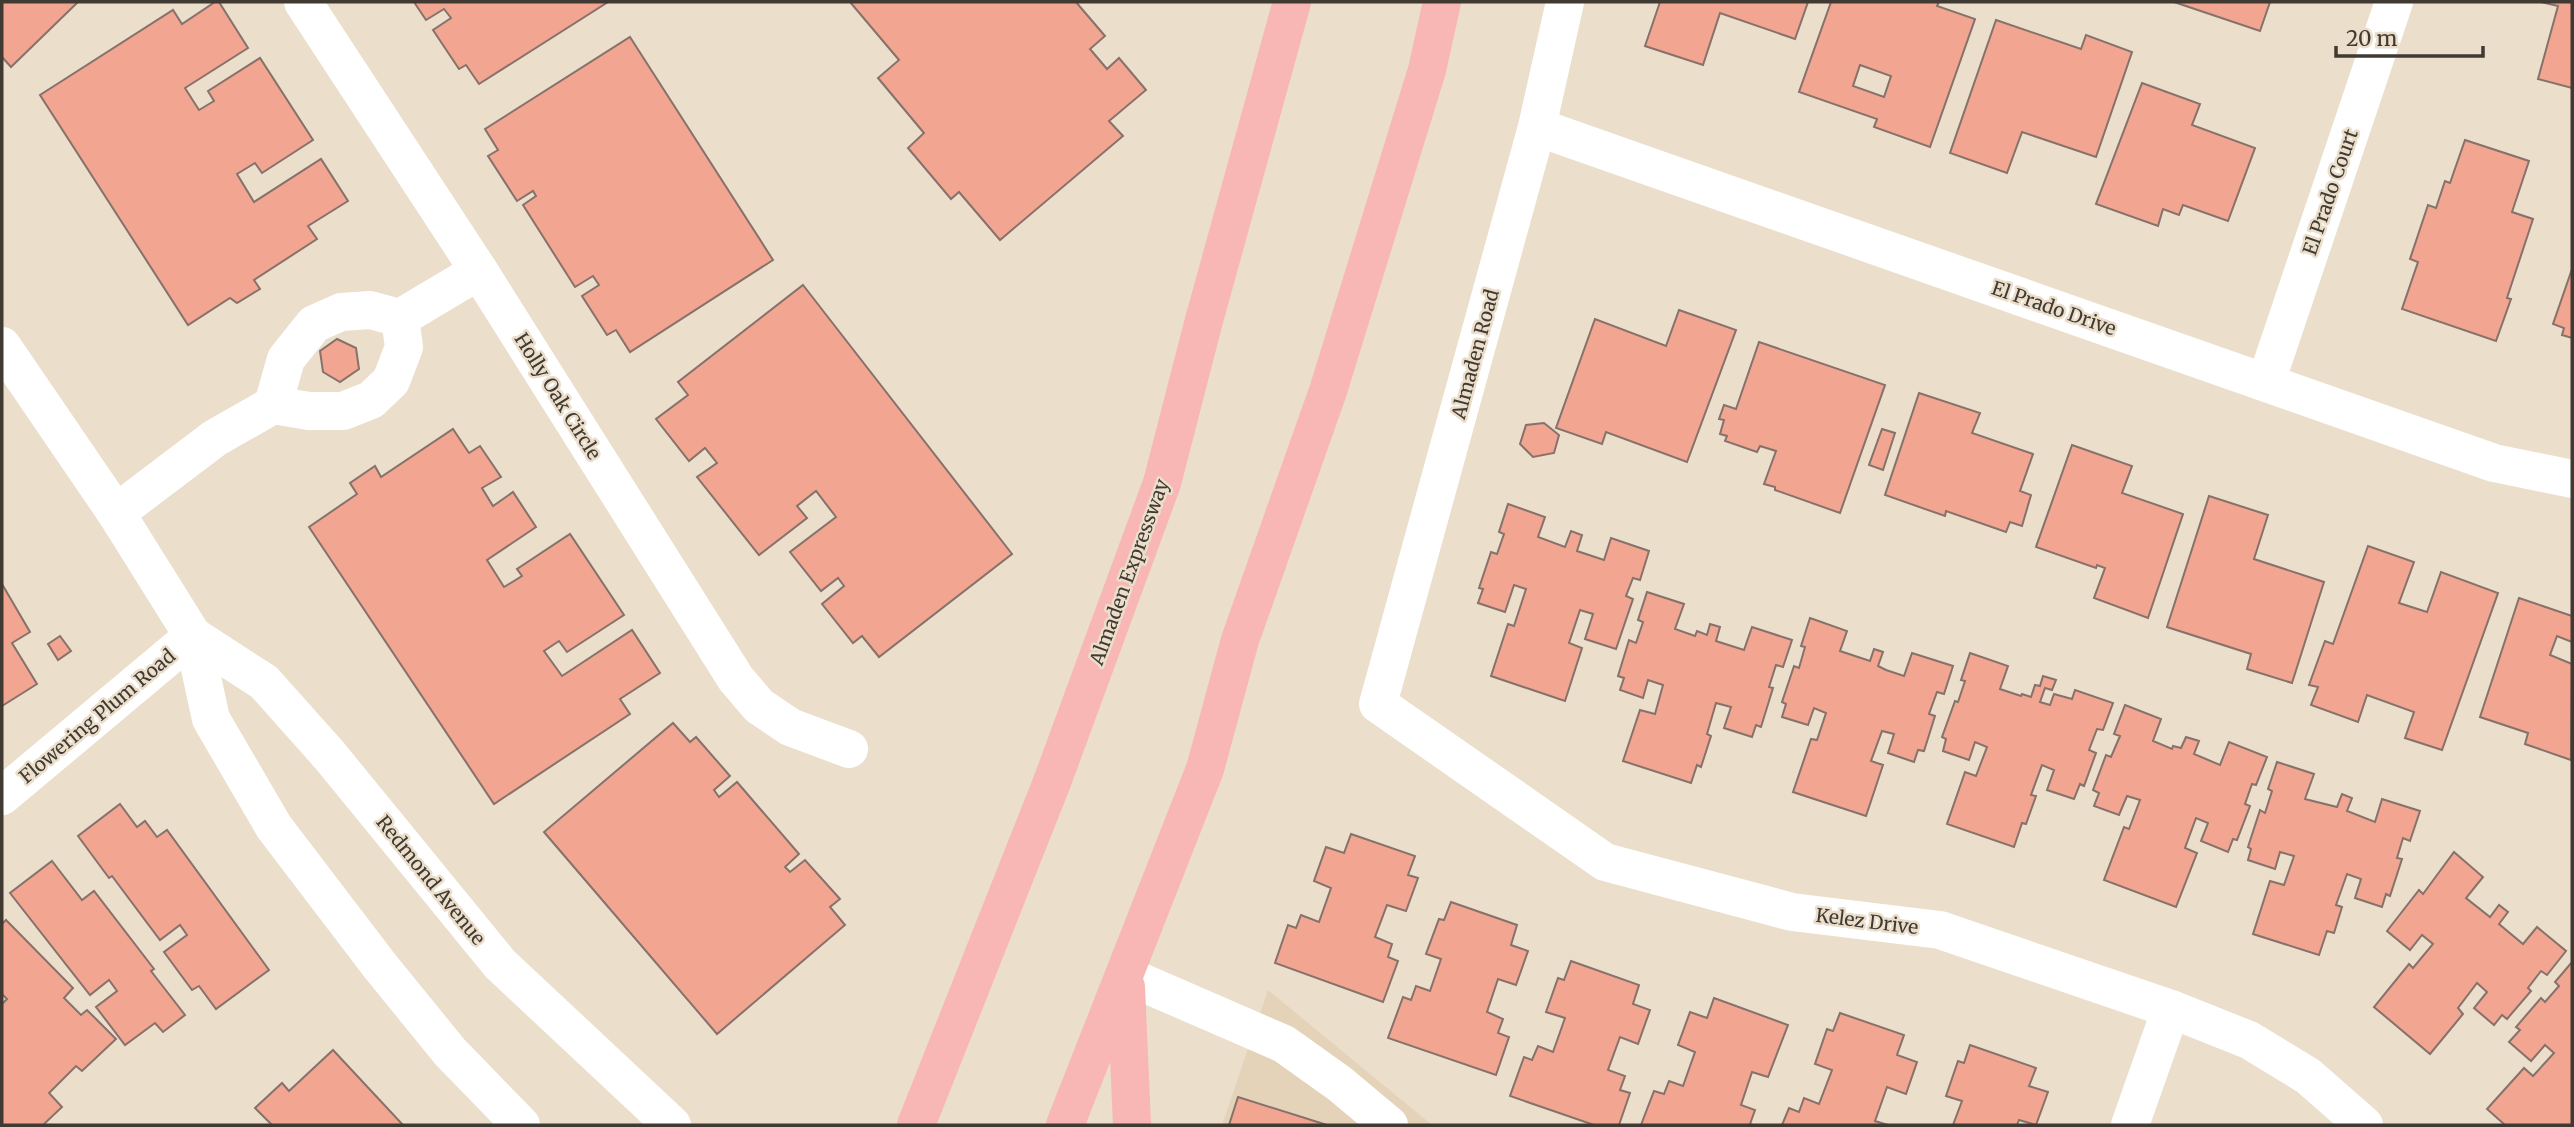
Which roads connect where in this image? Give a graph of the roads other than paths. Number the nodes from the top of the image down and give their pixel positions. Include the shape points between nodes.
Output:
1 (303, 2) edge
2 (1292, 2) edge
3 (1442, 2) edge
4 (1565, 2) edge
5 (2394, 2) edge
6 (1537, 127) junction
7 (479, 271) junction
8 (400, 318) junction
9 (2, 346) edge
10 (2266, 382) junction
11 (273, 405) junction
12 (2572, 479) edge
13 (116, 513) junction
14 (192, 636) junction
15 (1378, 704) joint
16 (849, 749) dead end
17 (2, 796) edge
18 (1125, 975) junction
19 (2171, 1009) junction
20 (521, 1125) edge
21 (671, 1125) edge
22 (916, 1125) edge
23 (1065, 1125) edge
24 (1132, 1125) edge
25 (1389, 1125) edge
26 (2130, 1125) edge
27 (2364, 1125) edge

1 - 7 street, Holly Oak Circle
2 - 22 main road, Almaden Expressway via 1163,482 1052,782
3 - 18 main road via 1427,70 1328,391 1240,640 1205,768
4 - 6 street, Almaden Road
5 - 10 street, El Prado Court
6 - 10 street, El Prado Drive
6 - 15 street, Almaden Road
7 - 8 street
7 - 16 street, Holly Oak Circle via 736,679 759,706 790,727
8 - 11 street via 370,310 341,312 314,324 286,359
8 - 11 street via 404,346 391,381 370,400 343,411
9 - 13 street, Redmond Avenue
10 - 12 street, El Prado Drive via 2494,463
11 - 13 street via 215,438
13 - 14 street, Redmond Avenue
14 - 17 street, Flowering Plum Road
14 - 20 street, Redmond Avenue via 211,719 274,827 450,1052
14 - 21 street, Redmond Avenue via 264,681 500,964
15 - 19 street, Kelez Drive via 1605,862 1792,912 1940,929
18 - 23 main road
18 - 24 main road
18 - 25 street via 1283,1044 1340,1083
19 - 26 street
19 - 27 street, Kelez Drive via 2249,1040 2285,1061

